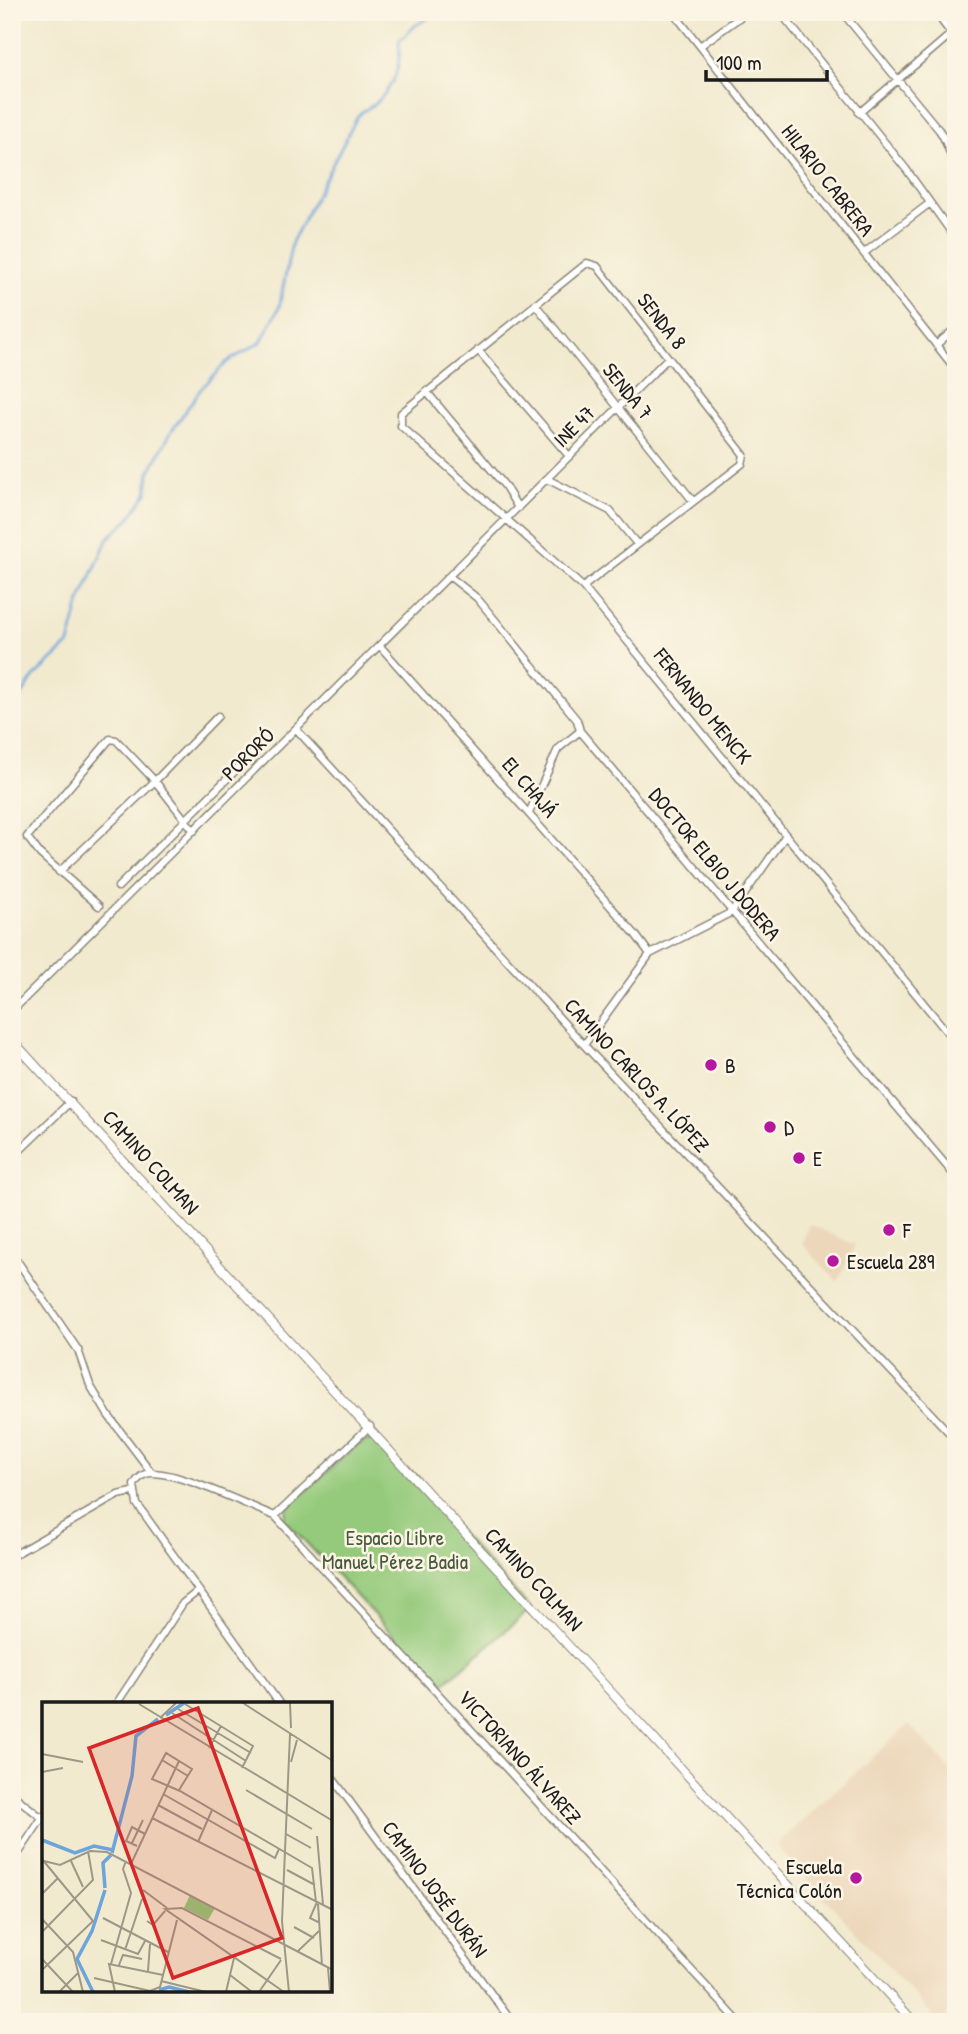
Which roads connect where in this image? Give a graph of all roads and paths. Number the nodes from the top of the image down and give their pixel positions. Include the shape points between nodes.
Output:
1 (673, 12) edge
2 (747, 12) edge
3 (780, 12) edge
4 (842, 12) edge
5 (935, 12) edge
6 (953, 37) edge
7 (700, 46) junction
8 (897, 80) junction
9 (859, 113) junction
10 (953, 148) edge
11 (956, 164) edge
12 (930, 203) junction
13 (956, 239) edge
14 (864, 253) junction
15 (535, 304) junction
16 (956, 328) edge
17 (936, 345) junction
18 (478, 350) junction
19 (668, 358) junction
20 (956, 370) edge
21 (426, 391) junction
22 (618, 407) junction
23 (569, 456) junction
24 (547, 480) junction
25 (693, 501) junction
26 (519, 508) junction
27 (505, 519) junction
28 (637, 544) junction
29 (449, 576) junction
30 (583, 587) junction
31 (380, 646) junction
32 (218, 716) dead end
33 (297, 730) junction
34 (580, 732) junction
35 (253, 753) dead end
36 (156, 782) junction
37 (529, 813) junction
38 (188, 821) junction
39 (194, 831) junction
40 (786, 835) junction
41 (59, 872) junction
42 (118, 887) dead end
43 (99, 906) dead end
44 (732, 912) junction
45 (650, 954) junction
46 (12, 1011) edge
47 (12, 1040) edge
48 (956, 1043) edge
49 (584, 1045) junction
50 (71, 1101) junction
51 (12, 1158) edge
52 (956, 1177) edge
53 (18, 1262) dead end
54 (370, 1426) junction
55 (956, 1440) edge
56 (152, 1473) junction
57 (133, 1492) junction
58 (275, 1516) junction
59 (12, 1556) edge
60 (198, 1591) junction
61 (118, 1702) edge
62 (278, 1702) edge
63 (332, 1777) edge
64 (12, 1794) edge
65 (42, 1815) edge
66 (42, 1818) edge
67 (12, 1863) edge
68 (512, 2022) edge
69 (739, 2022) edge
70 (914, 2022) edge

1 - 7 street, HILARIO CABRERA
2 - 7 street
3 - 9 street
4 - 8 street
5 - 6 street
6 - 8 street
7 - 14 street, HILARIO CABRERA
8 - 9 street
8 - 10 street
9 - 12 street
10 - 11 street via 950,156
12 - 13 street
12 - 14 street
14 - 17 street, HILARIO CABRERA
15 - 18 street
15 - 19 street, SENDA 8 via 587,262 592,263
15 - 22 street, SENDA 7
16 - 17 street
17 - 20 street, HILARIO CABRERA
18 - 21 street
18 - 23 street
19 - 22 street, INE 47
19 - 25 street, SENDA 8 via 739,447 743,459
21 - 26 street
21 - 27 street, FERNANDO MENCK via 399,418 401,426
22 - 23 street, INE 47
22 - 25 street, SENDA 7
23 - 24 street, INE 47
24 - 26 street, INE 47
24 - 28 street via 610,511
25 - 28 street
26 - 27 street, INE 47
27 - 29 street, PORORÓ
27 - 30 street, FERNANDO MENCK
28 - 30 street
29 - 31 street, PORORÓ
29 - 34 street, DOCTOR ELBIO J DODERA via 477,598 577,720
30 - 40 street, FERNANDO MENCK
31 - 33 street, PORORÓ
31 - 37 street, EL CHAJÁ
32 - 36 street
33 - 39 street, PORORÓ
33 - 49 street, CAMINO CARLOS A. LÓPEZ
34 - 37 street via 558,749
34 - 44 street, DOCTOR ELBIO J DODERA
35 - 38 street
36 - 38 street
36 - 41 street
36 - 41 street via 116,740 105,743 28,832 28,841
37 - 45 street, EL CHAJÁ
38 - 39 street
38 - 42 street
39 - 46 street, PORORÓ
40 - 44 street
40 - 48 street, FERNANDO MENCK
41 - 43 street
44 - 45 street
44 - 52 street, DOCTOR ELBIO J DODERA
45 - 49 street
47 - 50 street, CAMINO COLMAN
49 - 55 street, CAMINO CARLOS A. LÓPEZ
50 - 51 street
50 - 54 street, CAMINO COLMAN
53 - 56 street via 78,1350 90,1385 108,1415
54 - 58 street
54 - 70 street, CAMINO COLMAN
56 - 57 street via 138,1479
56 - 58 street
57 - 59 street via 118,1495
57 - 60 street
58 - 69 street, VICTORIANO ÁLVAREZ
60 - 61 street via 183,1603
60 - 62 street
63 - 68 street, CAMINO JOSÉ DURÁN
64 - 65 street
66 - 67 street

